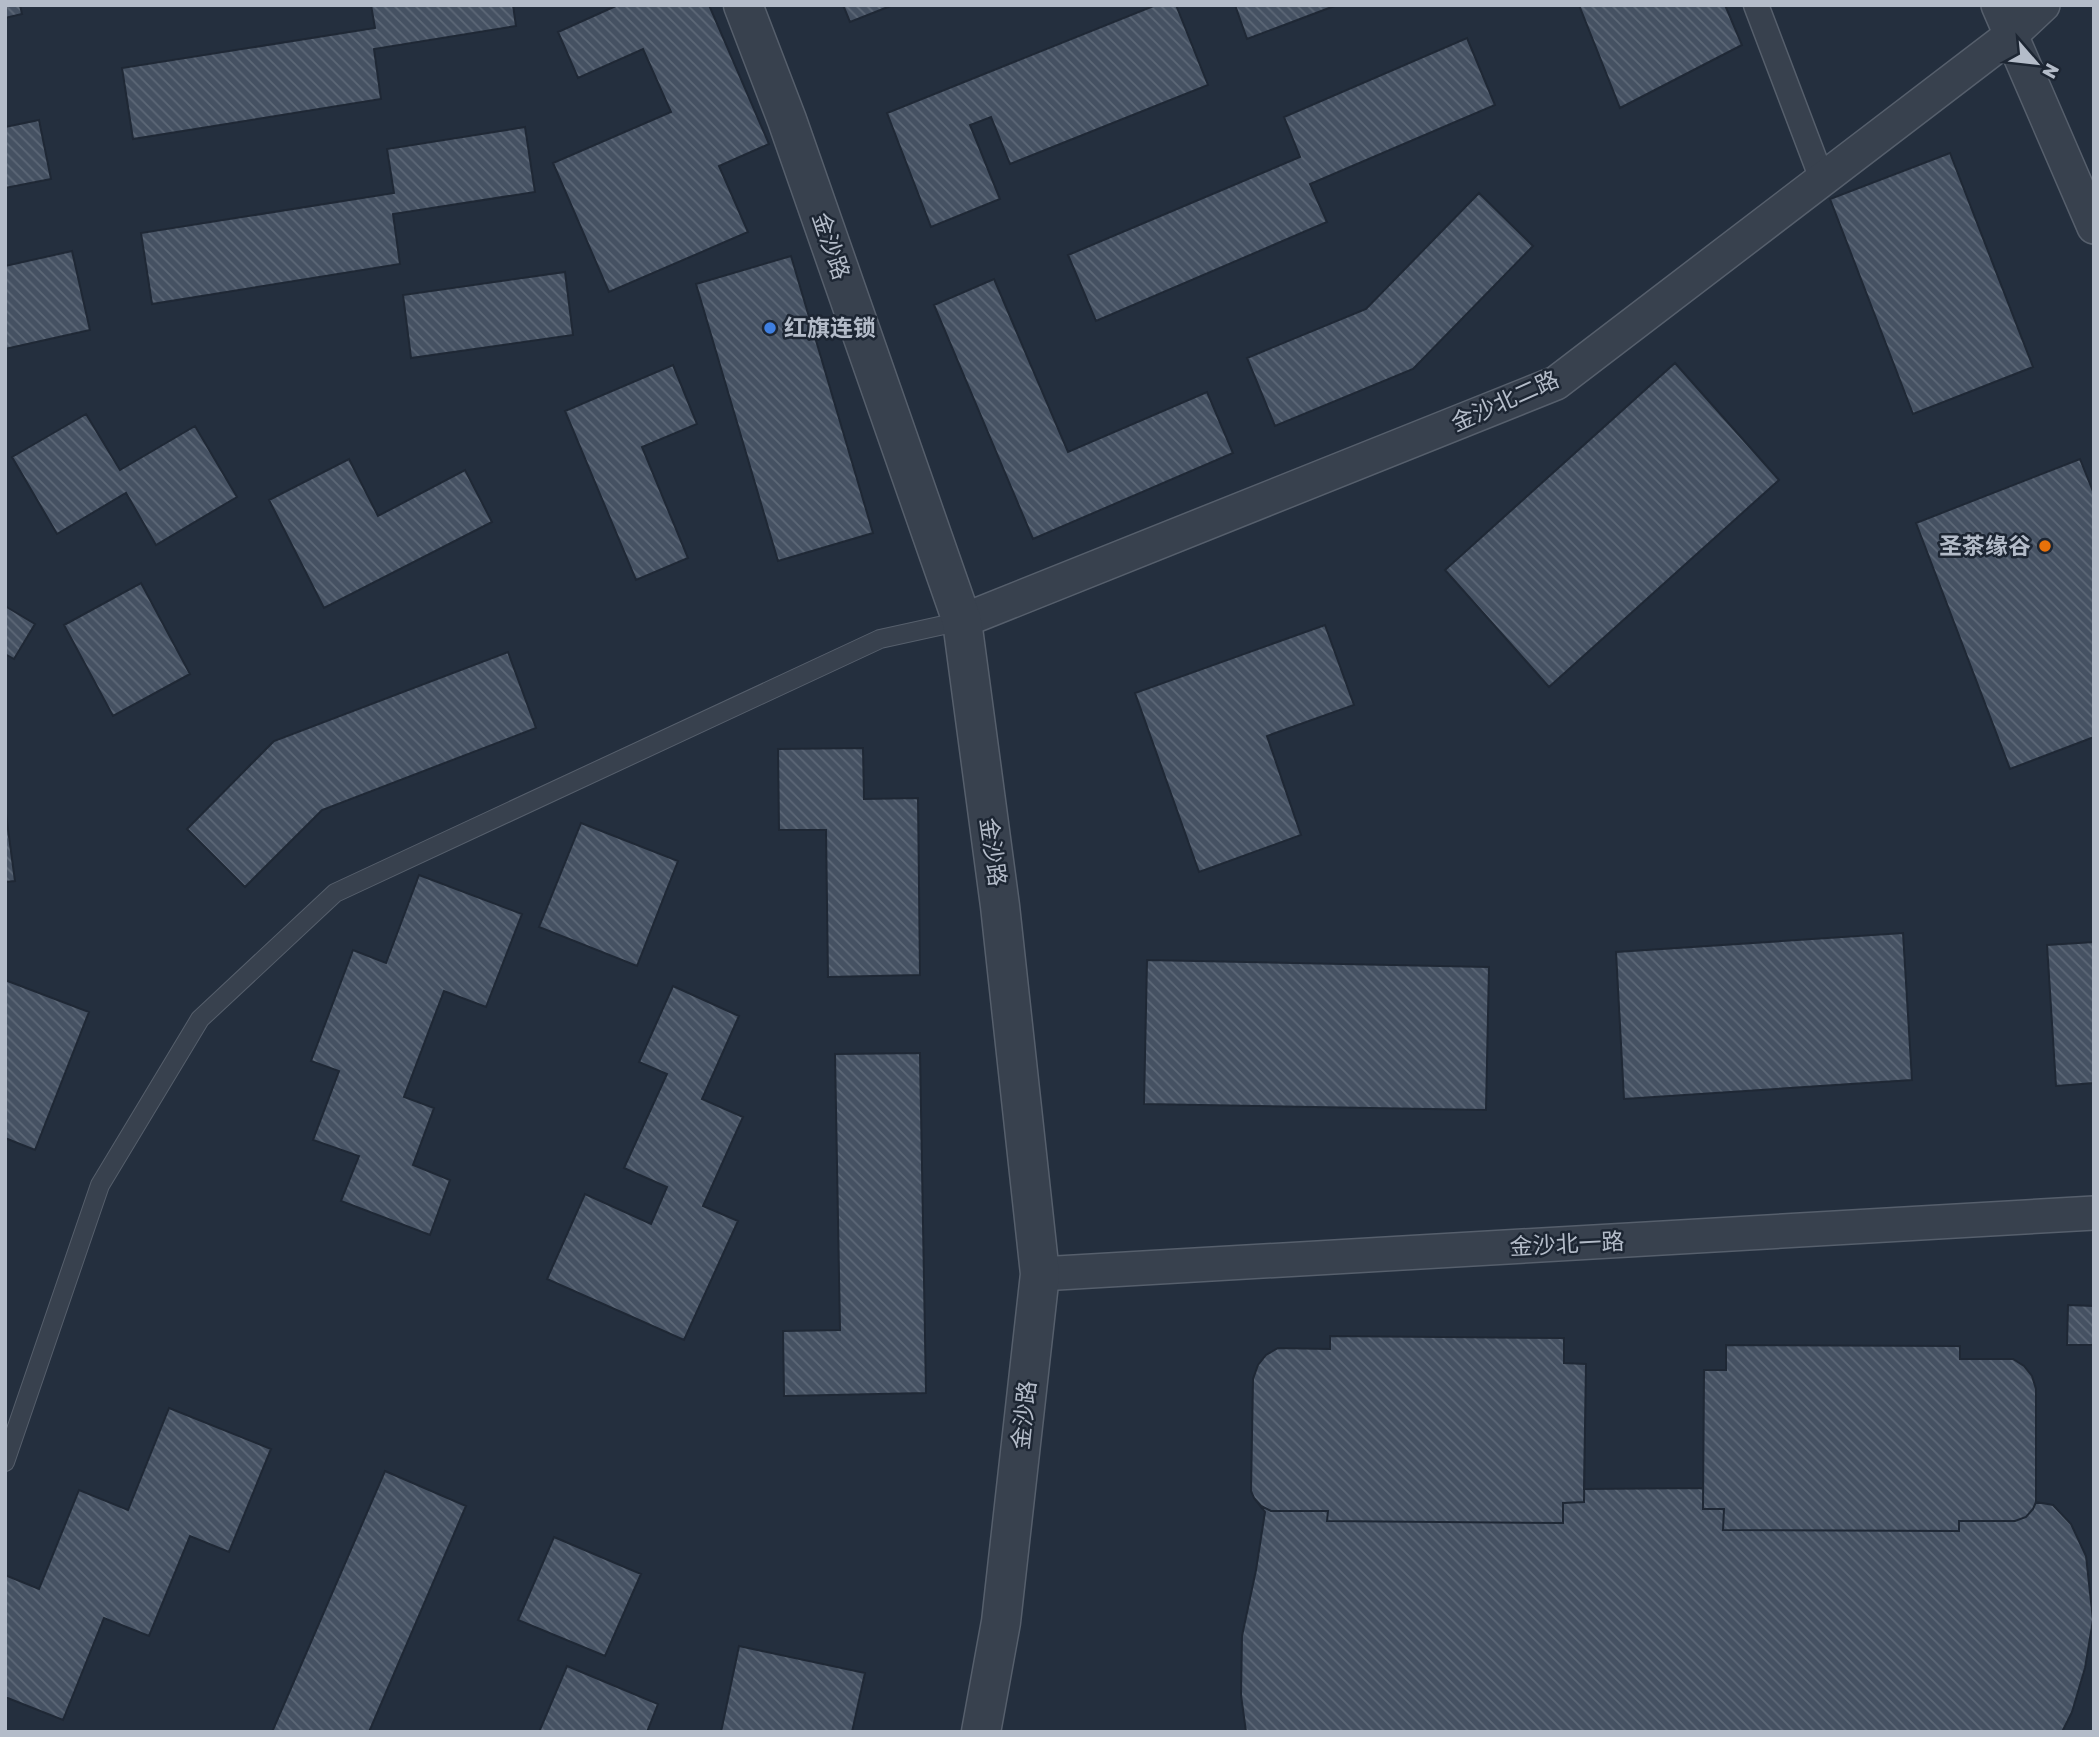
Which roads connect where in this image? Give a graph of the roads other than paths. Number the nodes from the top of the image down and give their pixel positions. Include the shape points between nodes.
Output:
1 (743, 5) edge
2 (1756, 5) edge
3 (1998, 5) edge
4 (2043, 5) edge
5 (2010, 36) junction
6 (1822, 179) junction
7 (2094, 226) edge
8 (962, 621) junction
9 (2094, 1213) edge
10 (1040, 1275) junction
11 (5, 1462) edge
12 (981, 1732) edge

1 - 8 street, 金沙路
2 - 6 street
3 - 5 street
4 - 5 street, 金沙北二路
5 - 6 street, 金沙北二路
5 - 7 street
6 - 8 street, 金沙北二路 via 1556,383
8 - 10 street, 金沙路 via 1000,906
8 - 11 lane via 880,639 335,893 200,1019 100,1185
9 - 10 street, 金沙北一路
10 - 12 street, 金沙路 via 1001,1622

